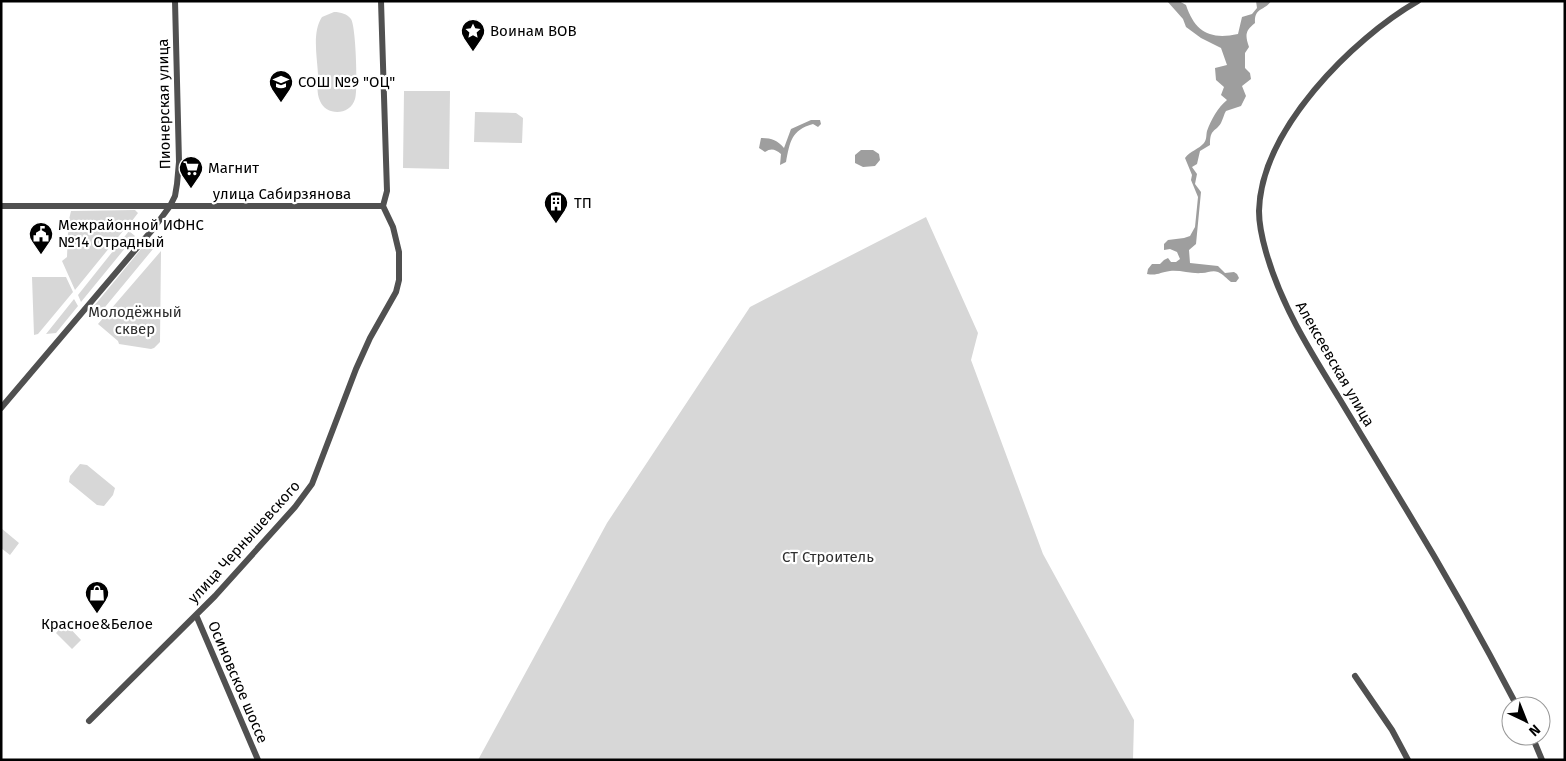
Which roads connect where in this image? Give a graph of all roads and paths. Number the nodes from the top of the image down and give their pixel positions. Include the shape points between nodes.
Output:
1 (176, 1) edge
2 (381, 1) edge
3 (1418, 1) edge
4 (1, 206) edge
5 (170, 206) junction
6 (383, 206) junction
7 (1, 408) edge
8 (196, 615) junction
9 (1355, 676) dead end
10 (1511, 696) edge
11 (89, 721) dead end
12 (1536, 746) edge
13 (258, 760) edge
14 (1408, 760) edge
15 (1542, 760) edge

1 - 5 street, Пионерская улица via 179,162 175,196
2 - 6 street via 387,191
3 - 10 street, Алексеевская улица via 1350,51 1306,101 1282,138 1269,166 1260,197 1260,226 1277,284 1297,328 1434,555
4 - 5 street, улица Сабирзянова
5 - 6 street, улица Сабирзянова
5 - 7 street
6 - 8 street, улица Чернышевского via 393,227 399,252 399,280 396,292 356,369 317,473 295,507
8 - 11 street, улица Чернышевского
8 - 13 street, Осиновское шоссе
9 - 14 street
12 - 15 street

